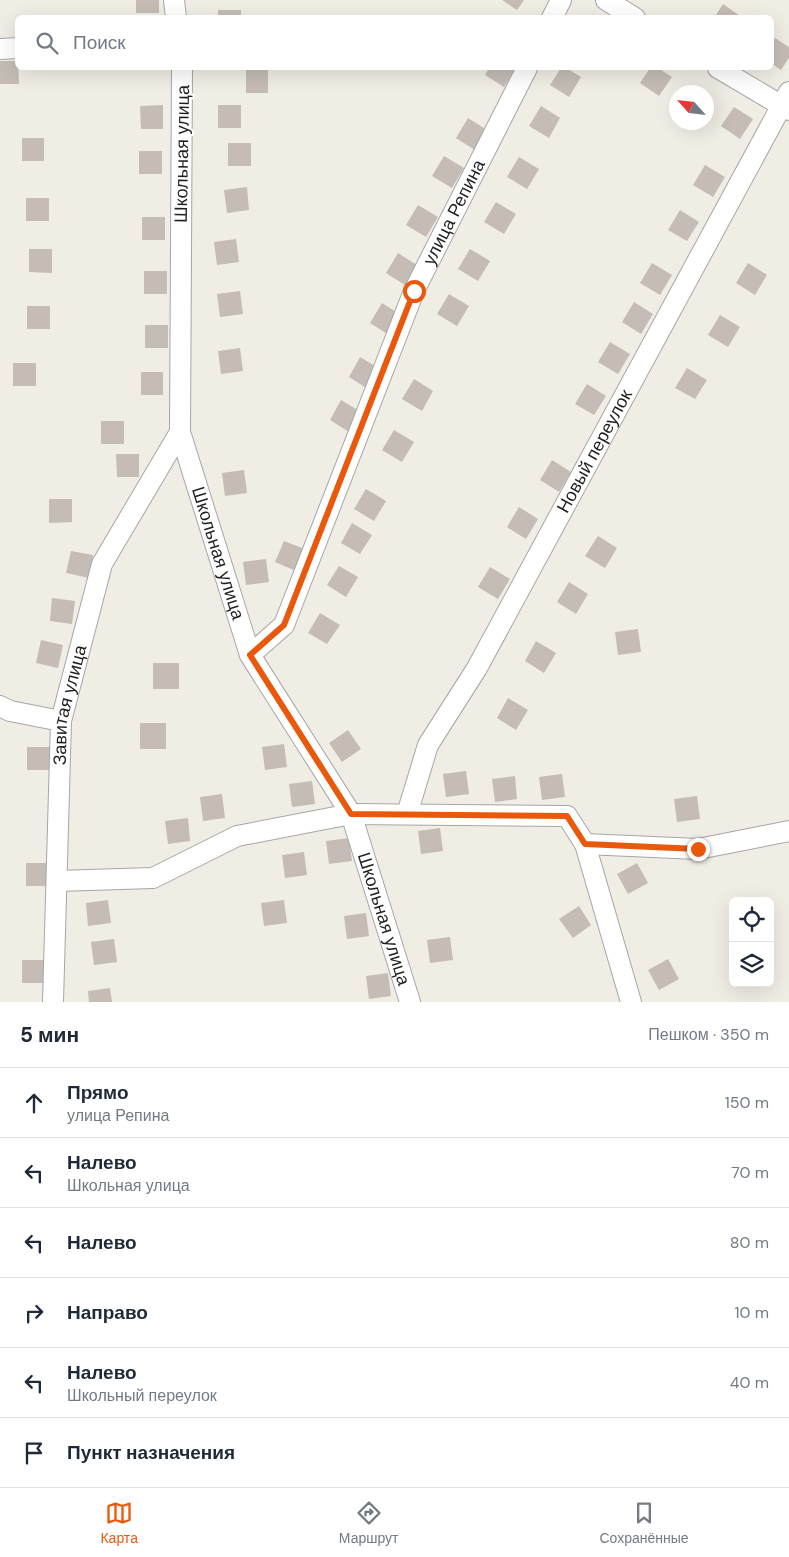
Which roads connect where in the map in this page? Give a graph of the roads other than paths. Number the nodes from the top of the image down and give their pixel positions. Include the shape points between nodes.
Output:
1 (174, 0) edge
2 (561, 0) edge
3 (606, 0) edge
4 (176, 15) edge
5 (554, 15) edge
6 (630, 15) edge
7 (15, 48) edge
8 (0, 49) edge
9 (179, 70) edge
10 (526, 70) edge
11 (722, 70) edge
12 (786, 102) edge
13 (180, 432) junction
14 (250, 655) junction
15 (0, 706) edge
16 (61, 721) junction
17 (351, 814) junction
18 (407, 814) junction
19 (789, 830) edge
20 (585, 844) junction
21 (57, 880) junction
22 (53, 1002) edge
23 (410, 1002) edge
24 (631, 1002) edge

1 - 4 street
2 - 5 street
3 - 6 street
7 - 8 street
9 - 13 street, Школьная улица
10 - 14 street, улица Репина via 414,291 284,625
11 - 12 street
12 - 18 street, Новый переулок via 477,668 428,746
13 - 14 street, Школьная улица
13 - 16 street, Завитая улица via 102,564
14 - 17 street, Школьная улица
15 - 16 street
16 - 21 street, Завитая улица
17 - 18 street
17 - 21 street via 237,836 153,878
17 - 23 street, Школьная улица
18 - 20 street via 567,816
19 - 20 street via 698,849
20 - 24 street
21 - 22 street, Завитая улица

